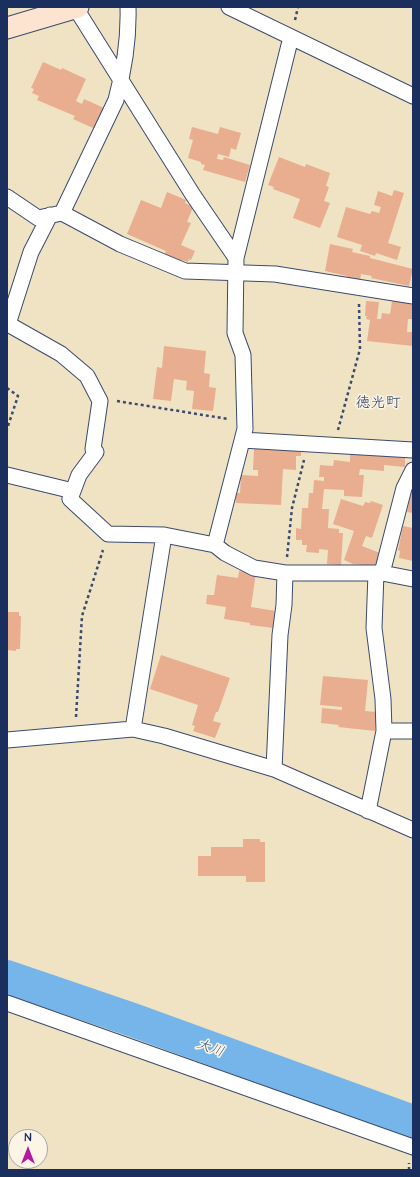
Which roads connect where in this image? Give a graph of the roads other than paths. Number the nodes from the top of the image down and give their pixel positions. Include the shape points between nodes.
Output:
1 (76, 7) edge
2 (128, 7) edge
3 (229, 7) edge
4 (7, 28) edge
5 (291, 37) junction
6 (121, 80) junction
7 (413, 95) edge
8 (7, 197) edge
9 (56, 214) junction
10 (236, 265) junction
11 (413, 296) edge
12 (242, 440) junction
13 (413, 450) edge
14 (413, 470) edge
15 (7, 475) edge
16 (73, 491) junction
17 (164, 535) junction
18 (215, 545) junction
19 (285, 572) junction
20 (379, 574) junction
21 (413, 578) edge
22 (133, 729) junction
23 (384, 731) junction
24 (413, 731) edge
25 (7, 740) edge
26 (274, 769) junction
27 (368, 811) junction
28 (413, 830) edge
29 (7, 1003) edge
30 (413, 1147) edge

1 - 4 street
1 - 6 street
2 - 6 street via 129,30
3 - 5 street
5 - 7 street
5 - 10 street
6 - 9 street via 116,100
6 - 10 street
8 - 9 street via 38,218
9 - 10 street via 185,271
9 - 16 street via 31,252 8,324 61,354 87,376 100,401 93,449 96,452 79,476
10 - 11 street via 274,274
10 - 12 street via 235,332 242,355 245,422
12 - 13 street
12 - 18 street
14 - 20 street via 404,488
15 - 16 street
16 - 17 street via 70,499 108,534
17 - 18 street
17 - 22 street
18 - 19 street via 254,568
19 - 20 street
19 - 26 street
20 - 21 street
20 - 23 street via 374,628 383,699
22 - 25 street
22 - 26 street
23 - 24 street
23 - 27 street
26 - 27 street
27 - 28 street
29 - 30 street

